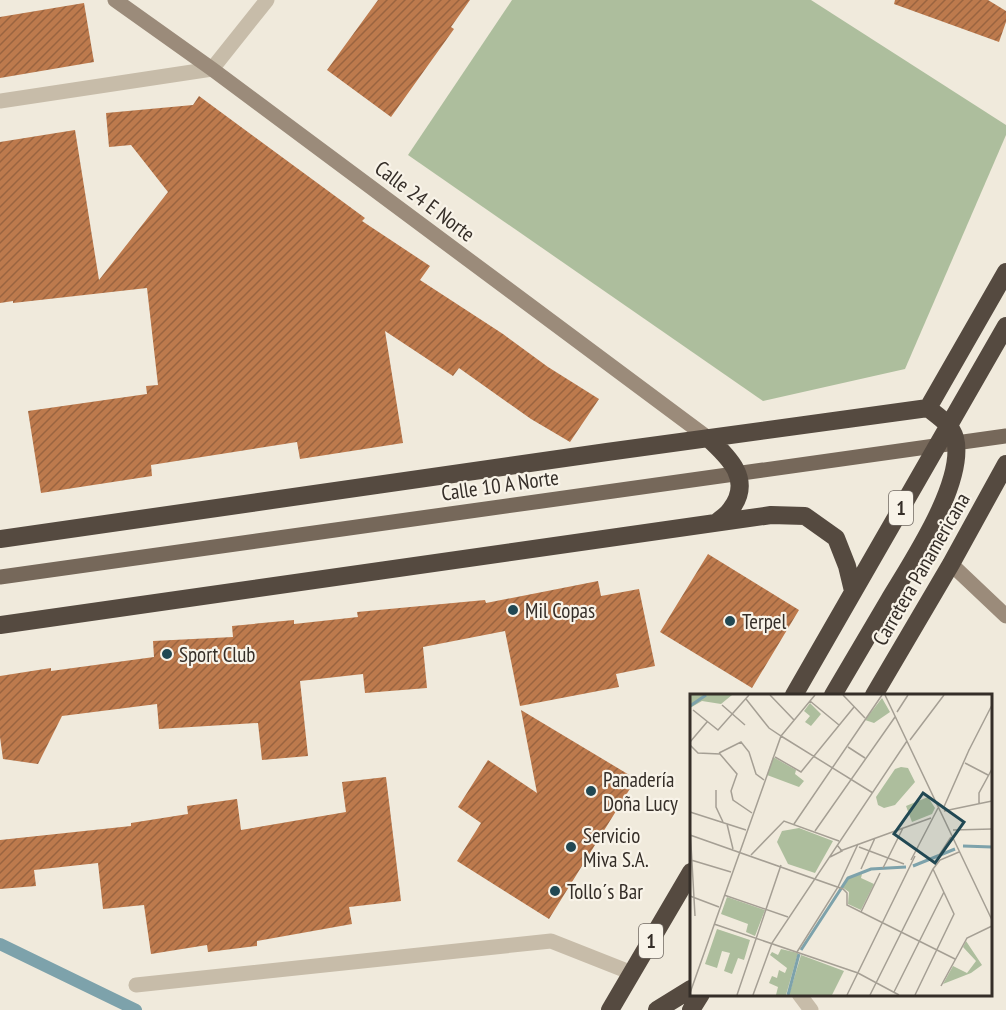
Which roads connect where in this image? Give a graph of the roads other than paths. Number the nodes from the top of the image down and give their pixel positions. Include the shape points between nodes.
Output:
1 (115, 0) edge
2 (267, 0) edge
3 (212, 69) junction
4 (0, 101) edge
5 (1006, 272) edge
6 (1006, 326) edge
7 (928, 408) junction
8 (949, 424) junction
9 (1006, 436) edge
10 (708, 438) junction
11 (1006, 464) edge
12 (1006, 492) edge
13 (980, 513) junction
14 (717, 522) junction
15 (0, 539) edge
16 (951, 564) junction
17 (0, 577) edge
18 (853, 591) junction
19 (1006, 616) edge
20 (0, 625) edge
21 (795, 694) edge
22 (834, 694) edge
23 (875, 694) edge
24 (690, 874) edge
25 (632, 973) junction
26 (136, 985) dead end
27 (690, 990) edge
28 (700, 995) edge
29 (801, 995) edge
30 (610, 1010) edge
31 (657, 1010) edge
32 (691, 1010) edge
33 (812, 1010) edge

1 - 3 street, Calle 24 E Norte
2 - 3 street
3 - 4 street
3 - 10 street, Calle 24 E Norte
5 - 7 highway
6 - 8 highway, 1
7 - 8 highway
7 - 10 highway
8 - 18 highway, 1
8 - 22 highway via 955,438 956,458 941,506
9 - 17 main road, Calle 10 A Norte
10 - 14 highway via 732,462 740,480 731,509
10 - 15 highway
11 - 13 highway, Carretera Panamericana
12 - 13 highway
13 - 16 highway, Carretera Panamericana
14 - 18 highway via 771,515 805,516 836,538
14 - 20 highway
16 - 19 street
16 - 23 highway, Carretera Panamericana
18 - 21 highway, 1
24 - 25 highway, 1
25 - 26 street via 551,941
25 - 30 highway, 1
27 - 31 highway
28 - 32 highway
29 - 33 street

